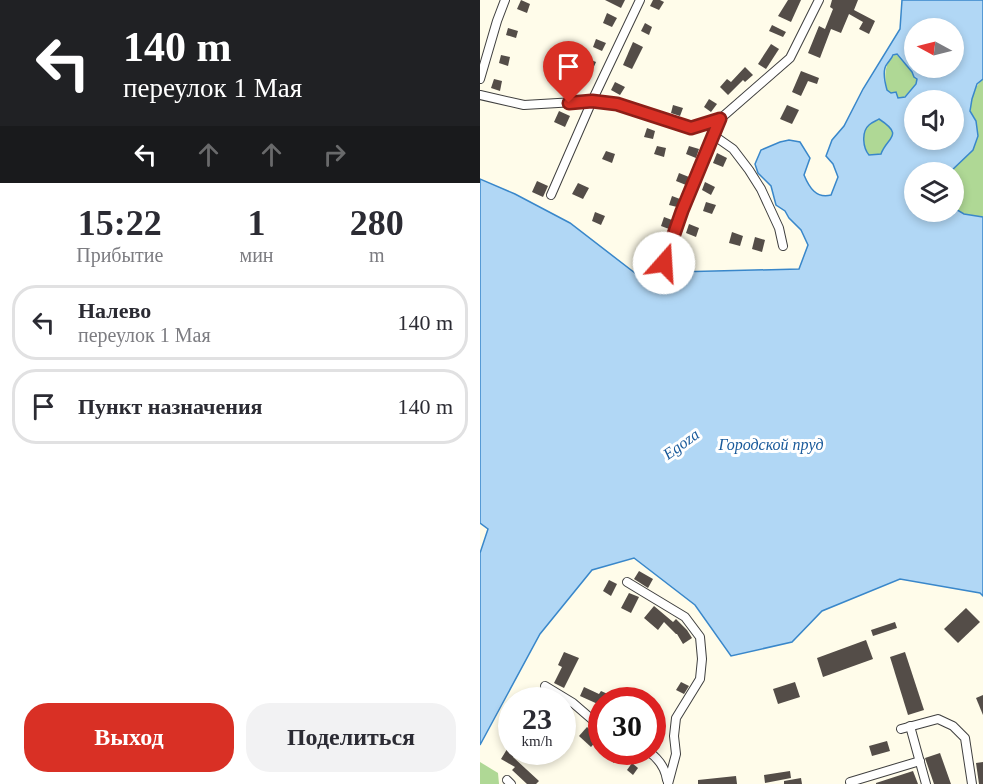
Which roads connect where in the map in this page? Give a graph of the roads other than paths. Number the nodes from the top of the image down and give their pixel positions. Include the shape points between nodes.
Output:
1 (505, 0) edge
2 (640, 0) edge
3 (819, 0) edge
4 (480, 78) edge
5 (480, 95) edge
6 (592, 101) junction
7 (720, 119) junction
8 (713, 135) junction
9 (551, 195) dead end
10 (783, 246) dead end
11 (664, 263) dead end
12 (627, 582) dead end
13 (545, 686) dead end
14 (588, 716) edge
15 (910, 726) junction
16 (901, 729) dead end
17 (920, 761) junction
18 (662, 765) edge
19 (850, 783) edge
20 (668, 784) edge
21 (926, 784) edge
22 (972, 784) edge

1 - 4 street
2 - 6 street
3 - 7 street via 790,58
5 - 6 street via 524,105
6 - 7 street via 617,104 691,128
6 - 9 street
7 - 8 street
8 - 10 street via 733,149 761,189
8 - 11 street
12 - 20 street via 685,616 700,637 700,679 676,718 676,754
13 - 14 street
15 - 16 street
15 - 17 street
15 - 22 street via 938,719 953,726 965,738
17 - 19 street
17 - 21 street
18 - 20 street

